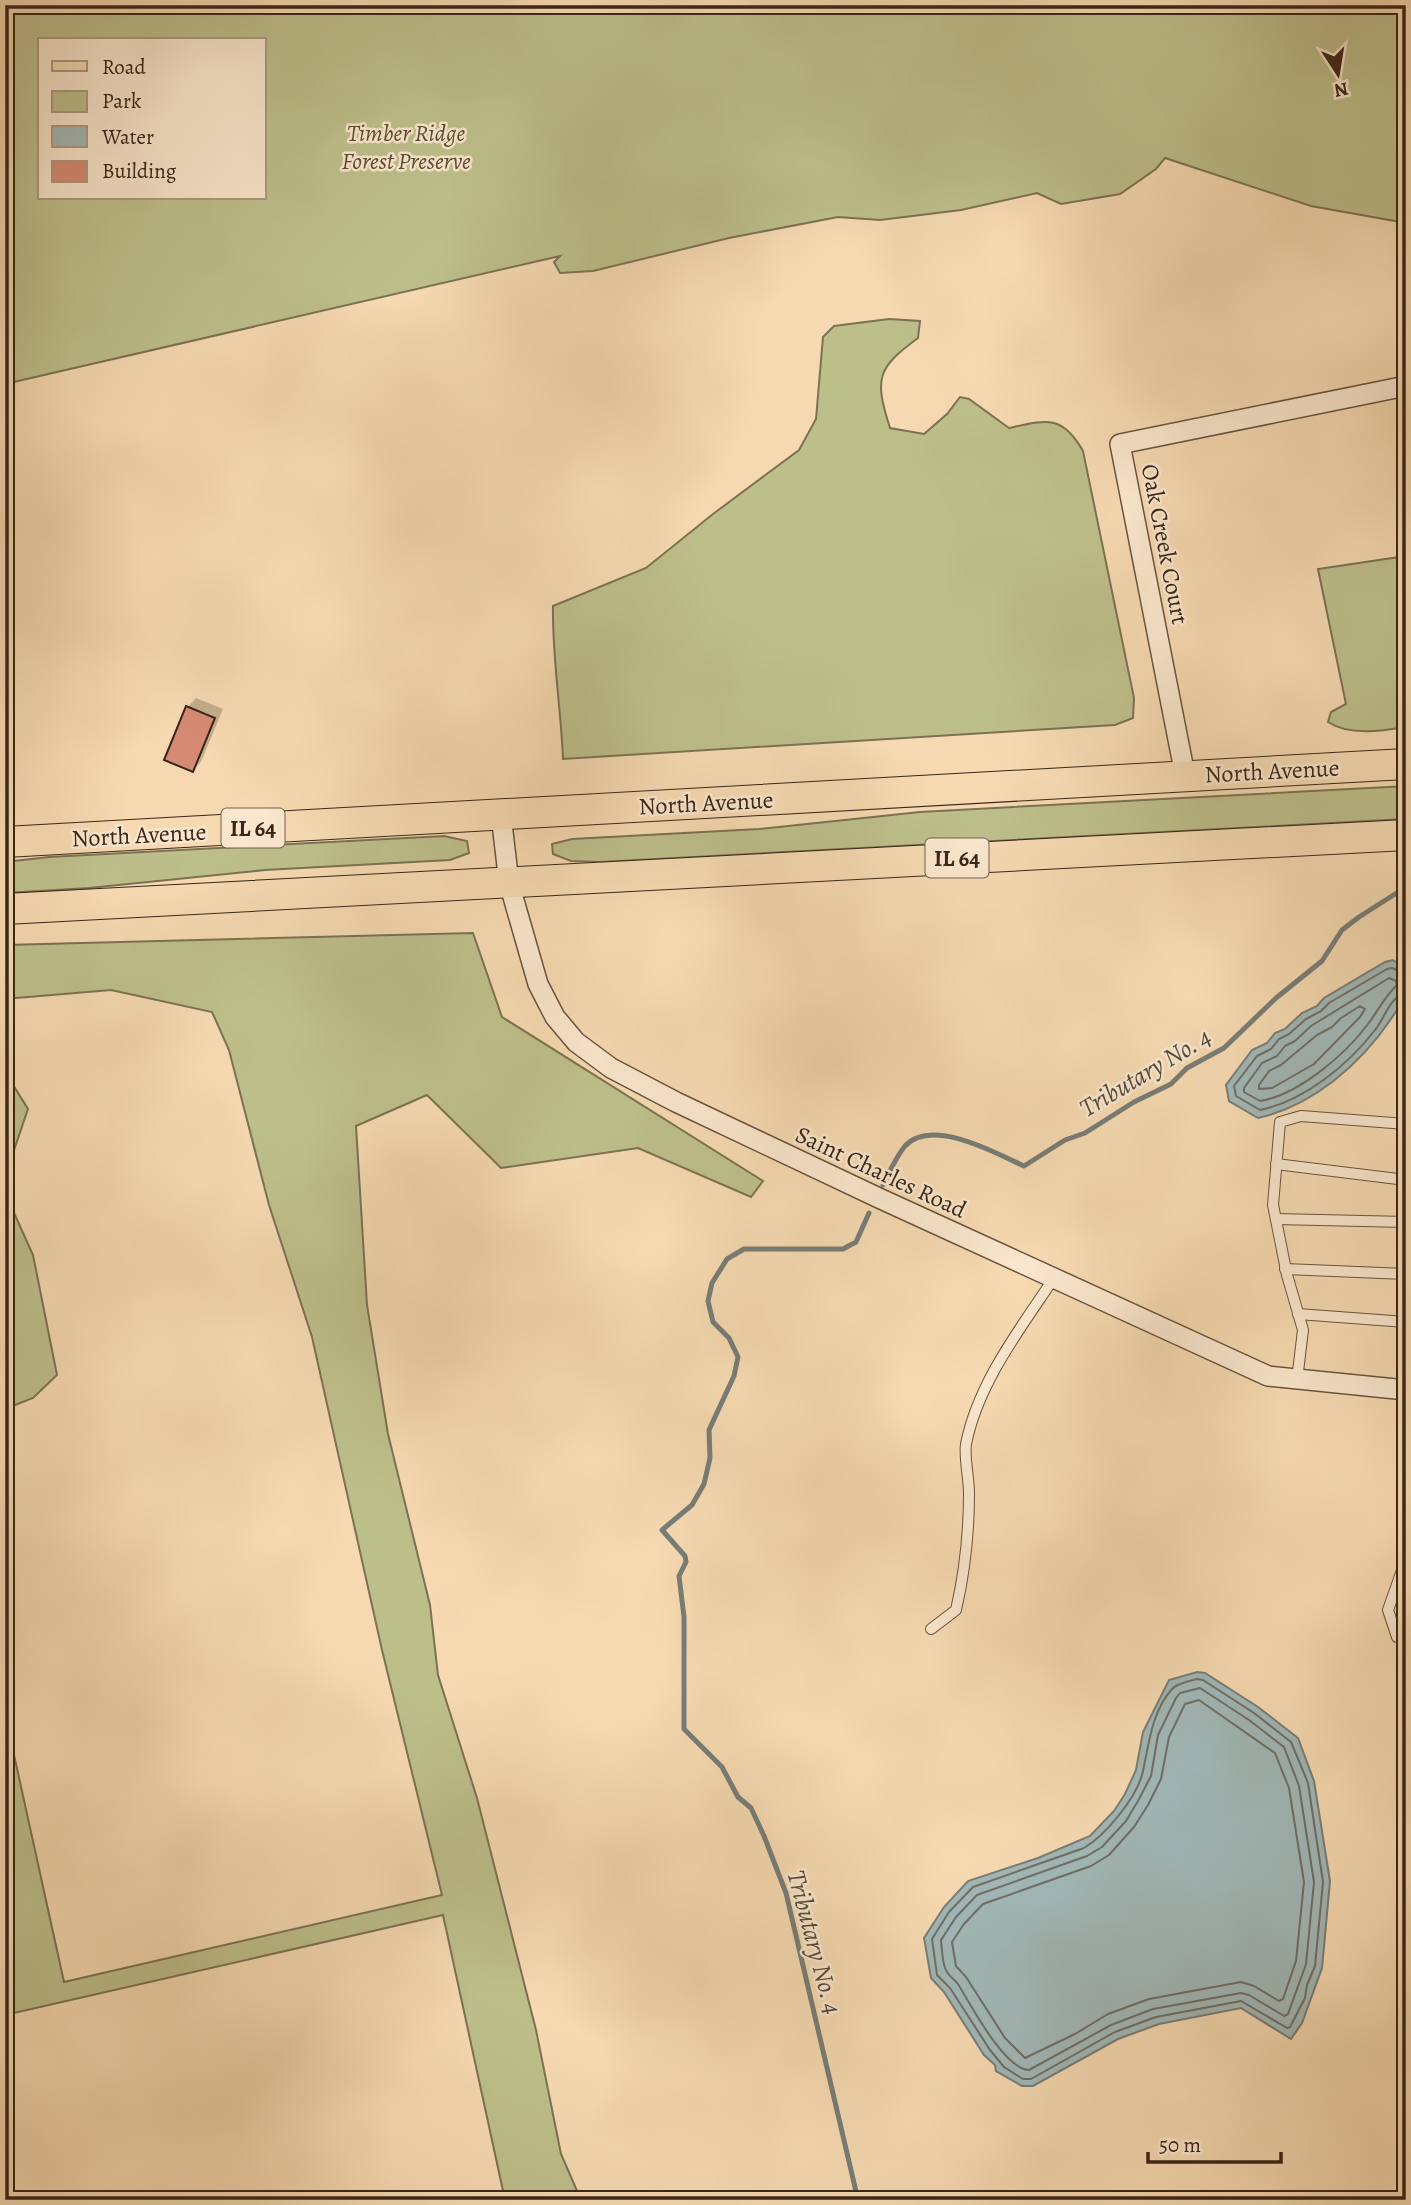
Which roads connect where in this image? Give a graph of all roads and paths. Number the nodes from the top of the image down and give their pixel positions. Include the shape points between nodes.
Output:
1 (1406, 386) edge
2 (1406, 764) edge
3 (1185, 775) junction
4 (501, 815) junction
5 (1406, 835) edge
6 (5, 842) edge
7 (509, 883) junction
8 (5, 909) edge
9 (1406, 1124) edge
10 (1276, 1164) junction
11 (1406, 1180) edge
12 (1276, 1219) junction
13 (1406, 1222) edge
14 (1285, 1269) junction
15 (1406, 1274) edge
16 (1054, 1278) junction
17 (1298, 1314) junction
18 (1406, 1322) edge
19 (1297, 1380) junction
20 (1406, 1390) edge
21 (1406, 1426) edge
22 (1406, 1465) edge
23 (1406, 1559) edge
24 (931, 1629) dead end
25 (1406, 1639) edge

1 - 3 street, Oak Creek Court via 1120,443
2 - 3 main road, North Avenue / IL 64
3 - 4 main road, North Avenue / IL 64
4 - 6 main road, North Avenue / IL 64
4 - 7 street, Saint Charles Road
5 - 7 main road, IL 64
7 - 8 main road, IL 64
7 - 16 street, Saint Charles Road via 538,984 555,1017 576,1042 611,1068
9 - 10 lane via 1301,1115 1280,1122
10 - 11 lane
10 - 12 lane
12 - 13 lane
12 - 14 lane
14 - 15 lane
14 - 17 lane
16 - 19 street, Saint Charles Road via 1268,1376
16 - 24 lane via 980,1398 966,1446 966,1565 956,1610
17 - 18 lane
17 - 19 lane via 1303,1330
19 - 20 street, Saint Charles Road
21 - 22 lane
23 - 25 lane via 1388,1610 1398,1637

